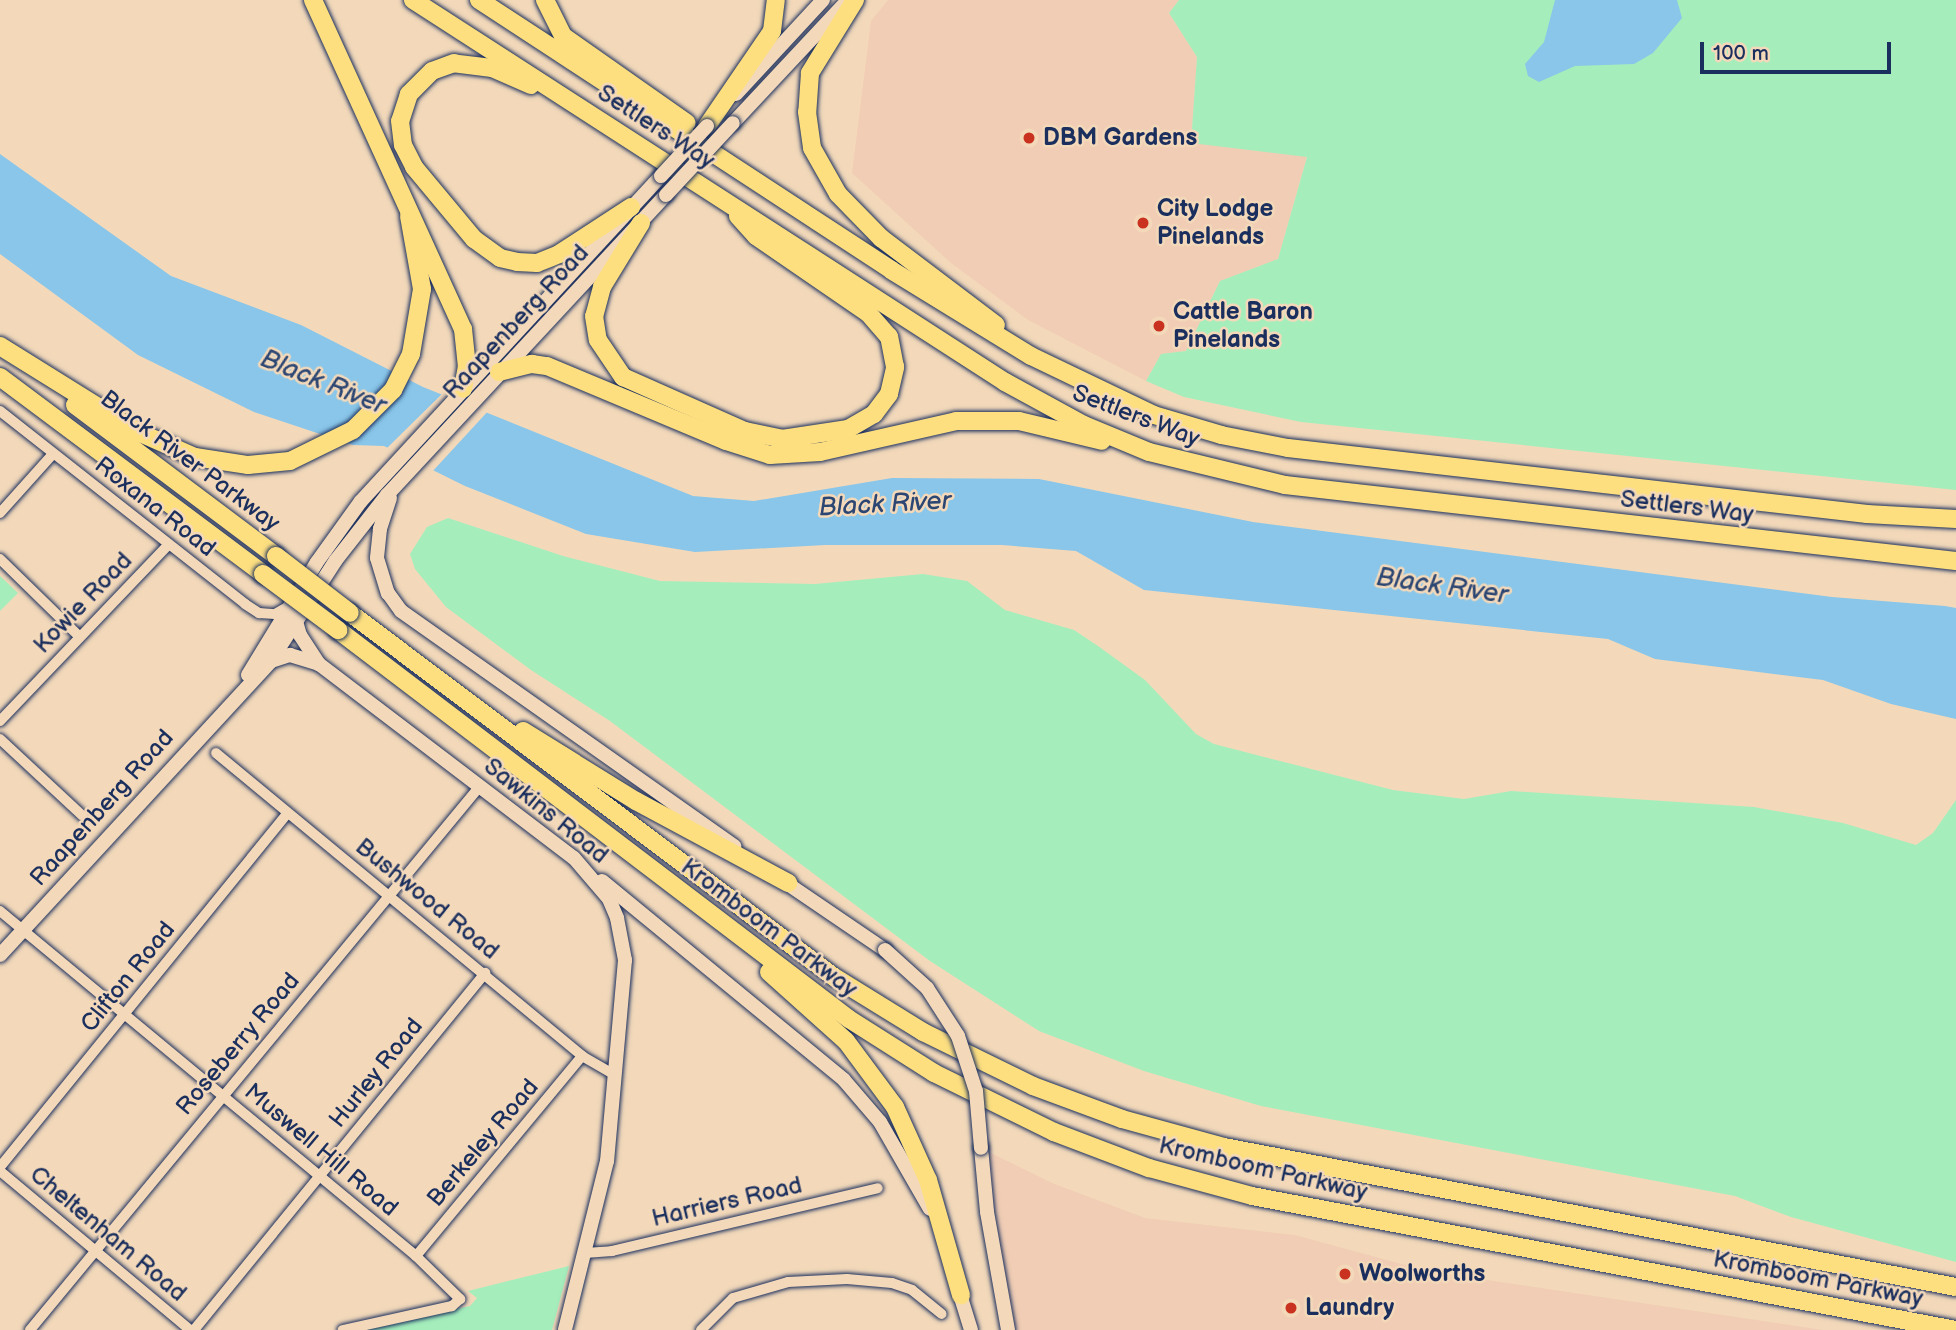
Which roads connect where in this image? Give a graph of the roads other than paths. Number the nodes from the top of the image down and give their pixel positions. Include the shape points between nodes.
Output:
1 (313, 0) edge
2 (413, 0) edge
3 (479, 0) edge
4 (545, 0) edge
5 (776, 0) edge
6 (823, 0) edge
7 (848, 0) edge
8 (855, 0) edge
9 (567, 99) junction
10 (715, 117) junction
11 (750, 179) junction
12 (719, 196) junction
13 (631, 207) junction
14 (409, 216) junction
15 (641, 223) junction
16 (0, 347) edge
17 (1031, 356) junction
18 (499, 372) junction
19 (0, 377) edge
20 (466, 394) junction
21 (0, 411) edge
22 (1130, 445) junction
23 (53, 454) junction
24 (393, 490) junction
25 (0, 513) edge
26 (1956, 520) edge
27 (168, 545) junction
28 (0, 559) edge
29 (1956, 561) edge
30 (291, 604) junction
31 (351, 613) joint
32 (297, 624) junction
33 (338, 631) joint
34 (79, 636) junction
35 (270, 662) junction
36 (319, 664) junction
37 (428, 672) junction
38 (238, 692) junction
39 (0, 722) edge
40 (0, 739) edge
41 (216, 753) dead end
42 (481, 786) junction
43 (288, 813) junction
44 (83, 816) dead end
45 (575, 858) junction
46 (661, 877) junction
47 (788, 883) junction
48 (389, 895) junction
49 (0, 911) edge
50 (21, 930) junction
51 (0, 955) edge
52 (485, 973) junction
53 (124, 1015) junction
54 (582, 1056) junction
55 (613, 1074) junction
56 (222, 1096) junction
57 (0, 1169) edge
58 (319, 1176) junction
59 (878, 1188) dead end
60 (94, 1248) junction
61 (585, 1253) junction
62 (416, 1256) junction
63 (1956, 1286) edge
64 (961, 1294) junction
65 (942, 1314) dead end
66 (30, 1330) edge
67 (192, 1330) edge
68 (343, 1330) edge
69 (565, 1330) edge
70 (701, 1330) edge
71 (971, 1330) edge
72 (1008, 1330) edge
73 (1956, 1330) edge

1 - 14 highway
2 - 9 highway, Settlers Way
3 - 11 highway, Settlers Way
4 - 11 highway via 563,36 688,124
5 - 10 highway via 772,31
6 - 10 main road, Raapenberg Road
7 - 15 main road, Raapenberg Road, bridge
8 - 17 highway via 809,80 812,148 823,171 881,238 980,311
9 - 12 highway, Settlers Way
9 - 13 highway via 492,68 454,63 432,71 409,94 400,121 403,145 414,167 474,239 500,258 549,260
10 - 13 main road, Raapenberg Road, bridge
11 - 17 highway, Settlers Way
12 - 15 highway via 756,236 868,313 888,337 895,367 889,394 874,414 848,429 782,439 745,431 623,377 601,348 594,316 602,287
12 - 22 highway, Settlers Way via 1024,394
13 - 20 main road, Raapenberg Road
14 - 16 highway via 422,289 411,354 393,390 353,430 290,461 248,465 195,457 138,432
14 - 20 highway via 463,329
15 - 18 main road, Raapenberg Road
16 - 31 highway, Black River Parkway, bridge
17 - 26 highway, Settlers Way via 1134,407 1197,429 1265,444 1867,514
18 - 20 main road, Raapenberg Road
18 - 22 highway via 532,364 547,366 770,455 820,452 956,421 1019,421
19 - 33 highway, Black River Parkway, bridge
20 - 24 main road, Raapenberg Road
20 - 30 main road, Raapenberg Road via 398,458 340,529
21 - 23 street, Roxana Road
22 - 29 highway, Settlers Way via 1194,466 1285,485
23 - 25 street
23 - 27 street, Roxana Road
24 - 32 main road, Raapenberg Road via 352,537
24 - 47 main road via 380,529 377,558 388,593 401,611
27 - 30 street, Roxana Road via 259,613 275,614
27 - 34 street, Kowie Road
28 - 34 street
30 - 32 main road, Sawkins Road
30 - 38 main road, Raapenberg Road
31 - 37 highway, Kromboom Parkway
32 - 35 main road, Raapenberg Road
32 - 36 main road, Sawkins Road
33 - 46 highway, Kromboom Parkway
34 - 39 street, Kowie Road
35 - 36 main road via 289,655
35 - 38 main road, Raapenberg Road
36 - 42 main road, Sawkins Road
37 - 47 highway via 636,801
37 - 63 highway, Kromboom Parkway via 834,977 935,1038 1067,1099 1236,1150
38 - 50 main road, Raapenberg Road
40 - 44 street
41 - 43 street, Bushwood Road
42 - 45 main road, Sawkins Road
42 - 48 street, Roseberry Road
43 - 48 street, Bushwood Road
43 - 53 street, Clifton Road
45 - 55 main road, Sawkins Road via 609,899 625,947
45 - 64 main road via 819,1057 864,1102 920,1186
46 - 64 highway via 826,1024 870,1070 916,1149
46 - 73 highway, Kromboom Parkway via 905,1056 1023,1119 1116,1157 1252,1196
47 - 72 main road, bridge via 885,950 927,988 958,1037 976,1091 987,1212
48 - 52 street, Bushwood Road
48 - 56 street, Roseberry Road
49 - 50 street, Muswell Hill Road
50 - 51 main road, Raapenberg Road
50 - 53 street, Muswell Hill Road
52 - 54 street, Bushwood Road
52 - 58 street, Hurley Road
53 - 56 street, Muswell Hill Road
53 - 57 street, Clifton Road
54 - 55 street, Bushwood Road
54 - 62 street, Berkeley Road
55 - 61 main road, Sawkins Road via 604,1181
56 - 58 street, Muswell Hill Road
56 - 60 street, Roseberry Road
57 - 60 street, Cheltenham Road
58 - 62 street, Muswell Hill Road
58 - 67 street, Hurley Road
59 - 61 street, Harriers Road via 612,1251
60 - 66 street, Roseberry Road
60 - 67 street, Cheltenham Road
61 - 69 main road, Sawkins Road
62 - 68 street, Muswell Hill Road via 460,1298 452,1306
64 - 71 main road
65 - 70 street via 912,1290 892,1283 847,1279 788,1282 733,1298

